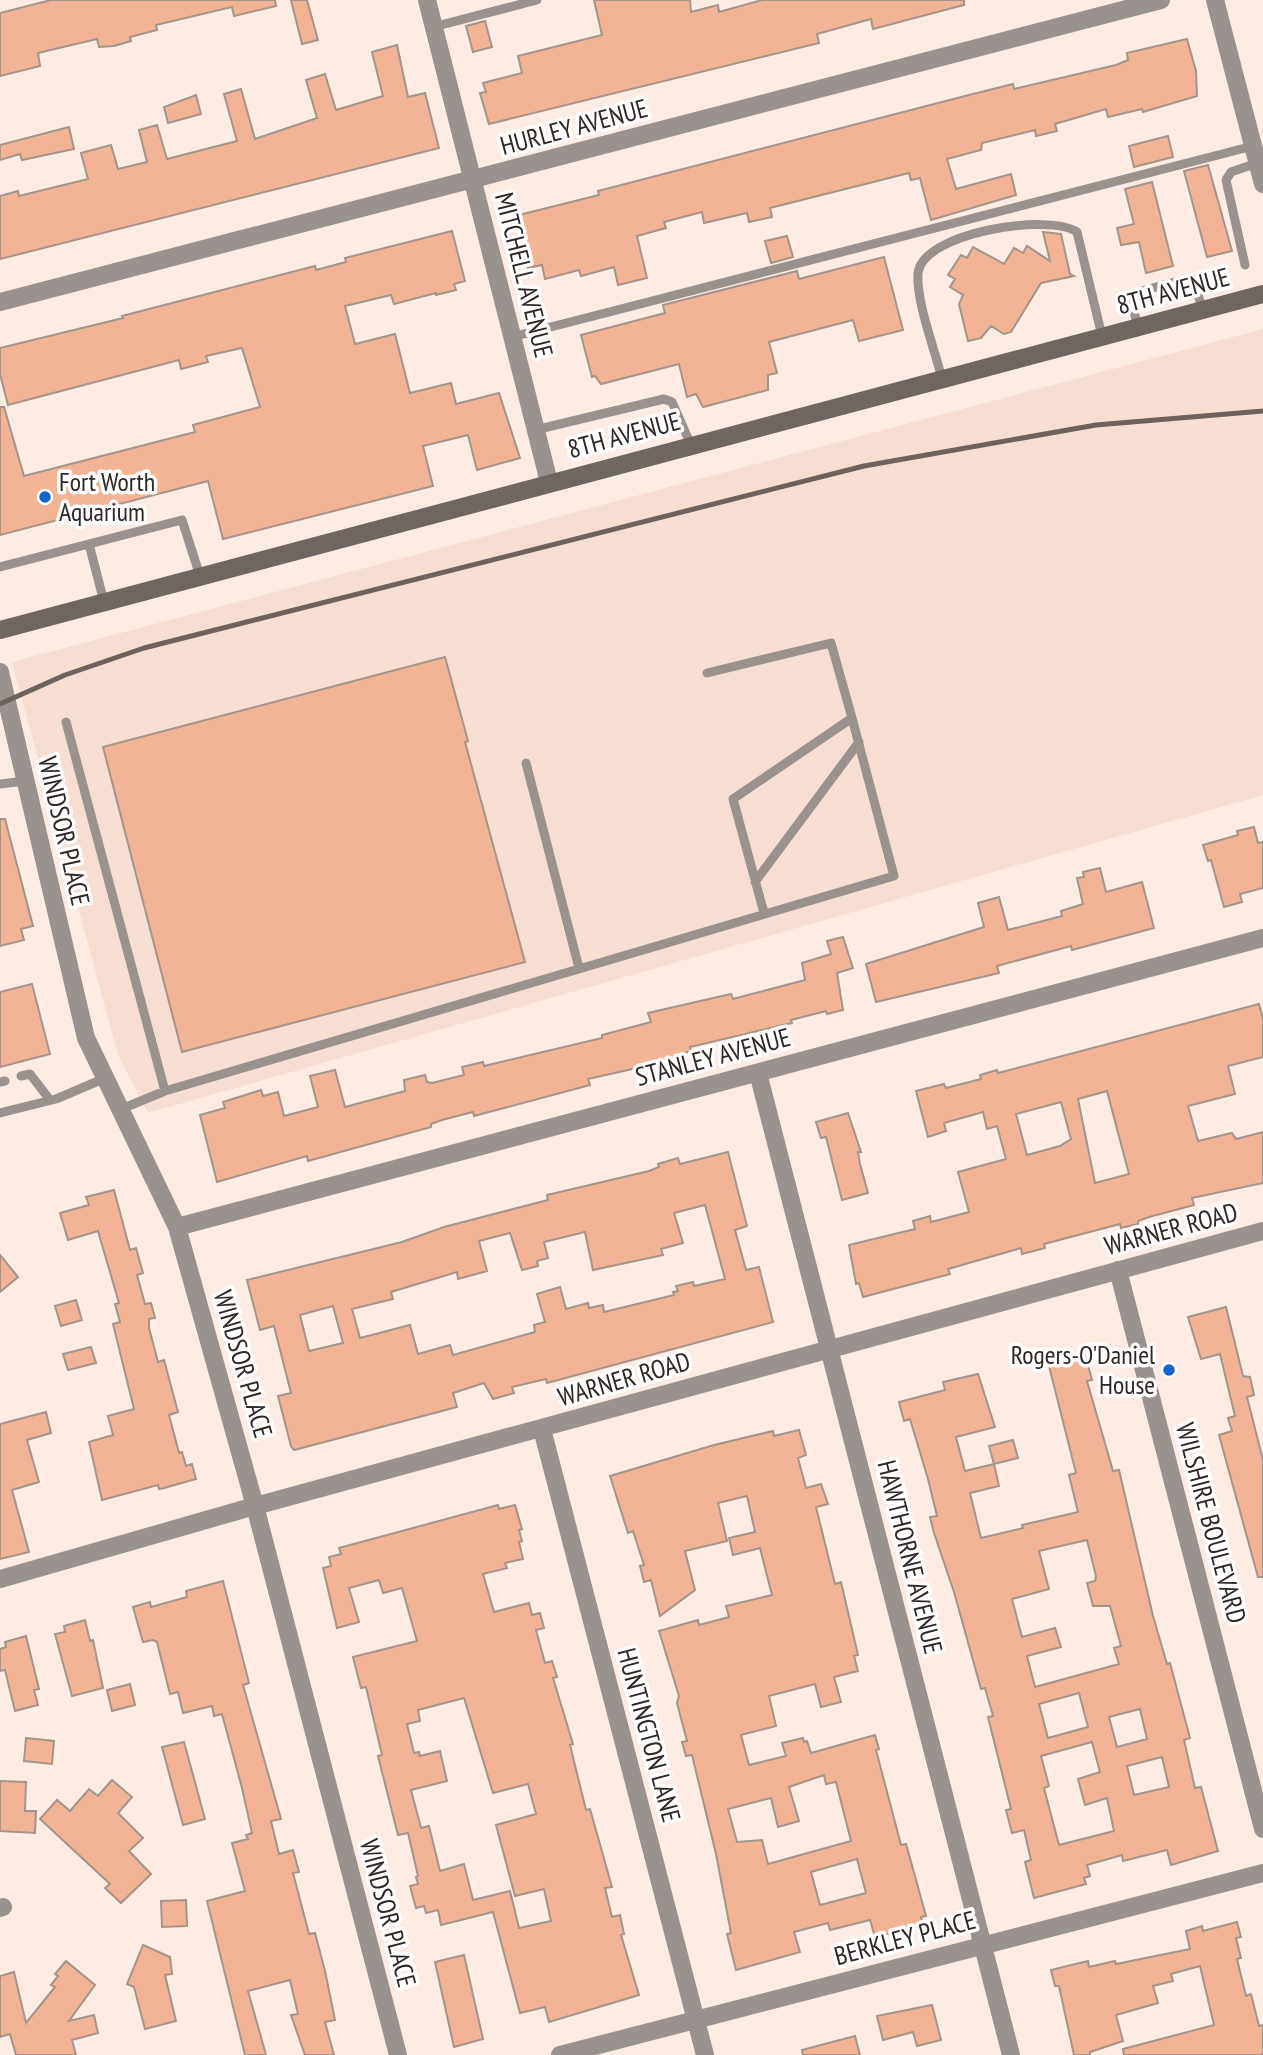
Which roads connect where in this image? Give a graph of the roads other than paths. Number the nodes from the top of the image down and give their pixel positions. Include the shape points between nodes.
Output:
1 (427, 0) edge
2 (537, 0) edge
3 (1161, 0) edge
4 (1215, 0) edge
5 (433, 26) junction
6 (1255, 154) junction
7 (473, 181) junction
8 (1263, 184) edge
9 (1245, 265) dead end
10 (1263, 294) edge
11 (0, 302) edge
12 (1203, 310) junction
13 (1138, 327) junction
14 (512, 337) junction
15 (1102, 337) junction
16 (942, 379) junction
17 (536, 430) junction
18 (691, 445) junction
19 (549, 482) junction
20 (89, 544) junction
21 (0, 567) edge
22 (200, 576) junction
23 (104, 602) junction
24 (0, 630) edge
25 (0, 672) edge
26 (707, 673) dead end
27 (852, 718) junction
28 (66, 722) dead end
29 (859, 742) junction
30 (526, 763) dead end
31 (25, 781) junction
32 (0, 784) edge
33 (755, 882) junction
34 (764, 913) junction
35 (1263, 938) edge
36 (579, 968) junction
37 (758, 1073) junction
38 (21, 1076) dead end
39 (103, 1079) junction
40 (165, 1091) junction
41 (50, 1100) junction
42 (119, 1110) junction
43 (0, 1113) edge
44 (177, 1227) junction
45 (1263, 1231) edge
46 (1118, 1270) junction
47 (829, 1348) junction
48 (542, 1429) junction
49 (255, 1506) junction
50 (0, 1579) edge
51 (1263, 1829) edge
52 (1263, 1872) edge
53 (982, 1945) junction
54 (696, 2020) junction
55 (398, 2055) edge
56 (560, 2055) edge
57 (705, 2055) edge
58 (1011, 2055) edge

1 - 5 street, MITCHELL AVENUE
2 - 5 lane
3 - 7 street, HURLEY AVENUE
4 - 6 street
5 - 7 street, MITCHELL AVENUE
6 - 8 street
6 - 9 lane via 1226,180
6 - 14 lane
7 - 11 street, HURLEY AVENUE
7 - 14 street, MITCHELL AVENUE
10 - 12 main road, 8TH AVENUE
12 - 13 main road, 8TH AVENUE
12 - 13 lane via 1194,283 1186,279 1173,282 1134,293 1131,300
13 - 15 main road, 8TH AVENUE
14 - 17 street, MITCHELL AVENUE
15 - 16 main road, 8TH AVENUE
15 - 16 lane via 1077,232 1047,222 968,236 943,244 922,260 918,274
16 - 18 main road, 8TH AVENUE
17 - 18 lane via 664,398 672,402
17 - 19 street, MITCHELL AVENUE
18 - 19 main road, 8TH AVENUE
19 - 22 main road, 8TH AVENUE
20 - 21 lane
20 - 22 lane via 182,520
20 - 23 lane
22 - 23 main road, 8TH AVENUE
23 - 24 main road, 8TH AVENUE
25 - 31 street, WINDSOR PLACE
26 - 27 lane via 831,643
27 - 29 lane
27 - 33 lane via 733,799
28 - 40 lane
29 - 33 lane
29 - 34 lane via 894,876
30 - 36 lane
31 - 32 lane
31 - 39 street, WINDSOR PLACE via 86,1038
33 - 34 lane
34 - 36 lane
35 - 37 street, STANLEY AVENUE
36 - 40 lane
37 - 44 street, STANLEY AVENUE
37 - 47 street, HAWTHORNE AVENUE
38 - 41 lane via 30,1074
39 - 41 lane
39 - 42 street, WINDSOR PLACE
40 - 42 lane
41 - 43 lane
42 - 44 street, WINDSOR PLACE
44 - 49 street, WINDSOR PLACE
45 - 46 street, WARNER ROAD
46 - 47 street, WARNER ROAD
46 - 51 street, WILSHIRE BOULEVARD
47 - 48 street, WARNER ROAD
47 - 53 street, HAWTHORNE AVENUE
48 - 49 street, WARNER ROAD
48 - 54 street, HUNTINGTON LANE
49 - 50 street, WARNER ROAD
49 - 55 street, WINDSOR PLACE
52 - 53 street, BERKLEY PLACE
53 - 54 street, BERKLEY PLACE
53 - 58 street, HAWTHORNE AVENUE
54 - 56 street, BERKLEY PLACE
54 - 57 street, HUNTINGTON LANE

